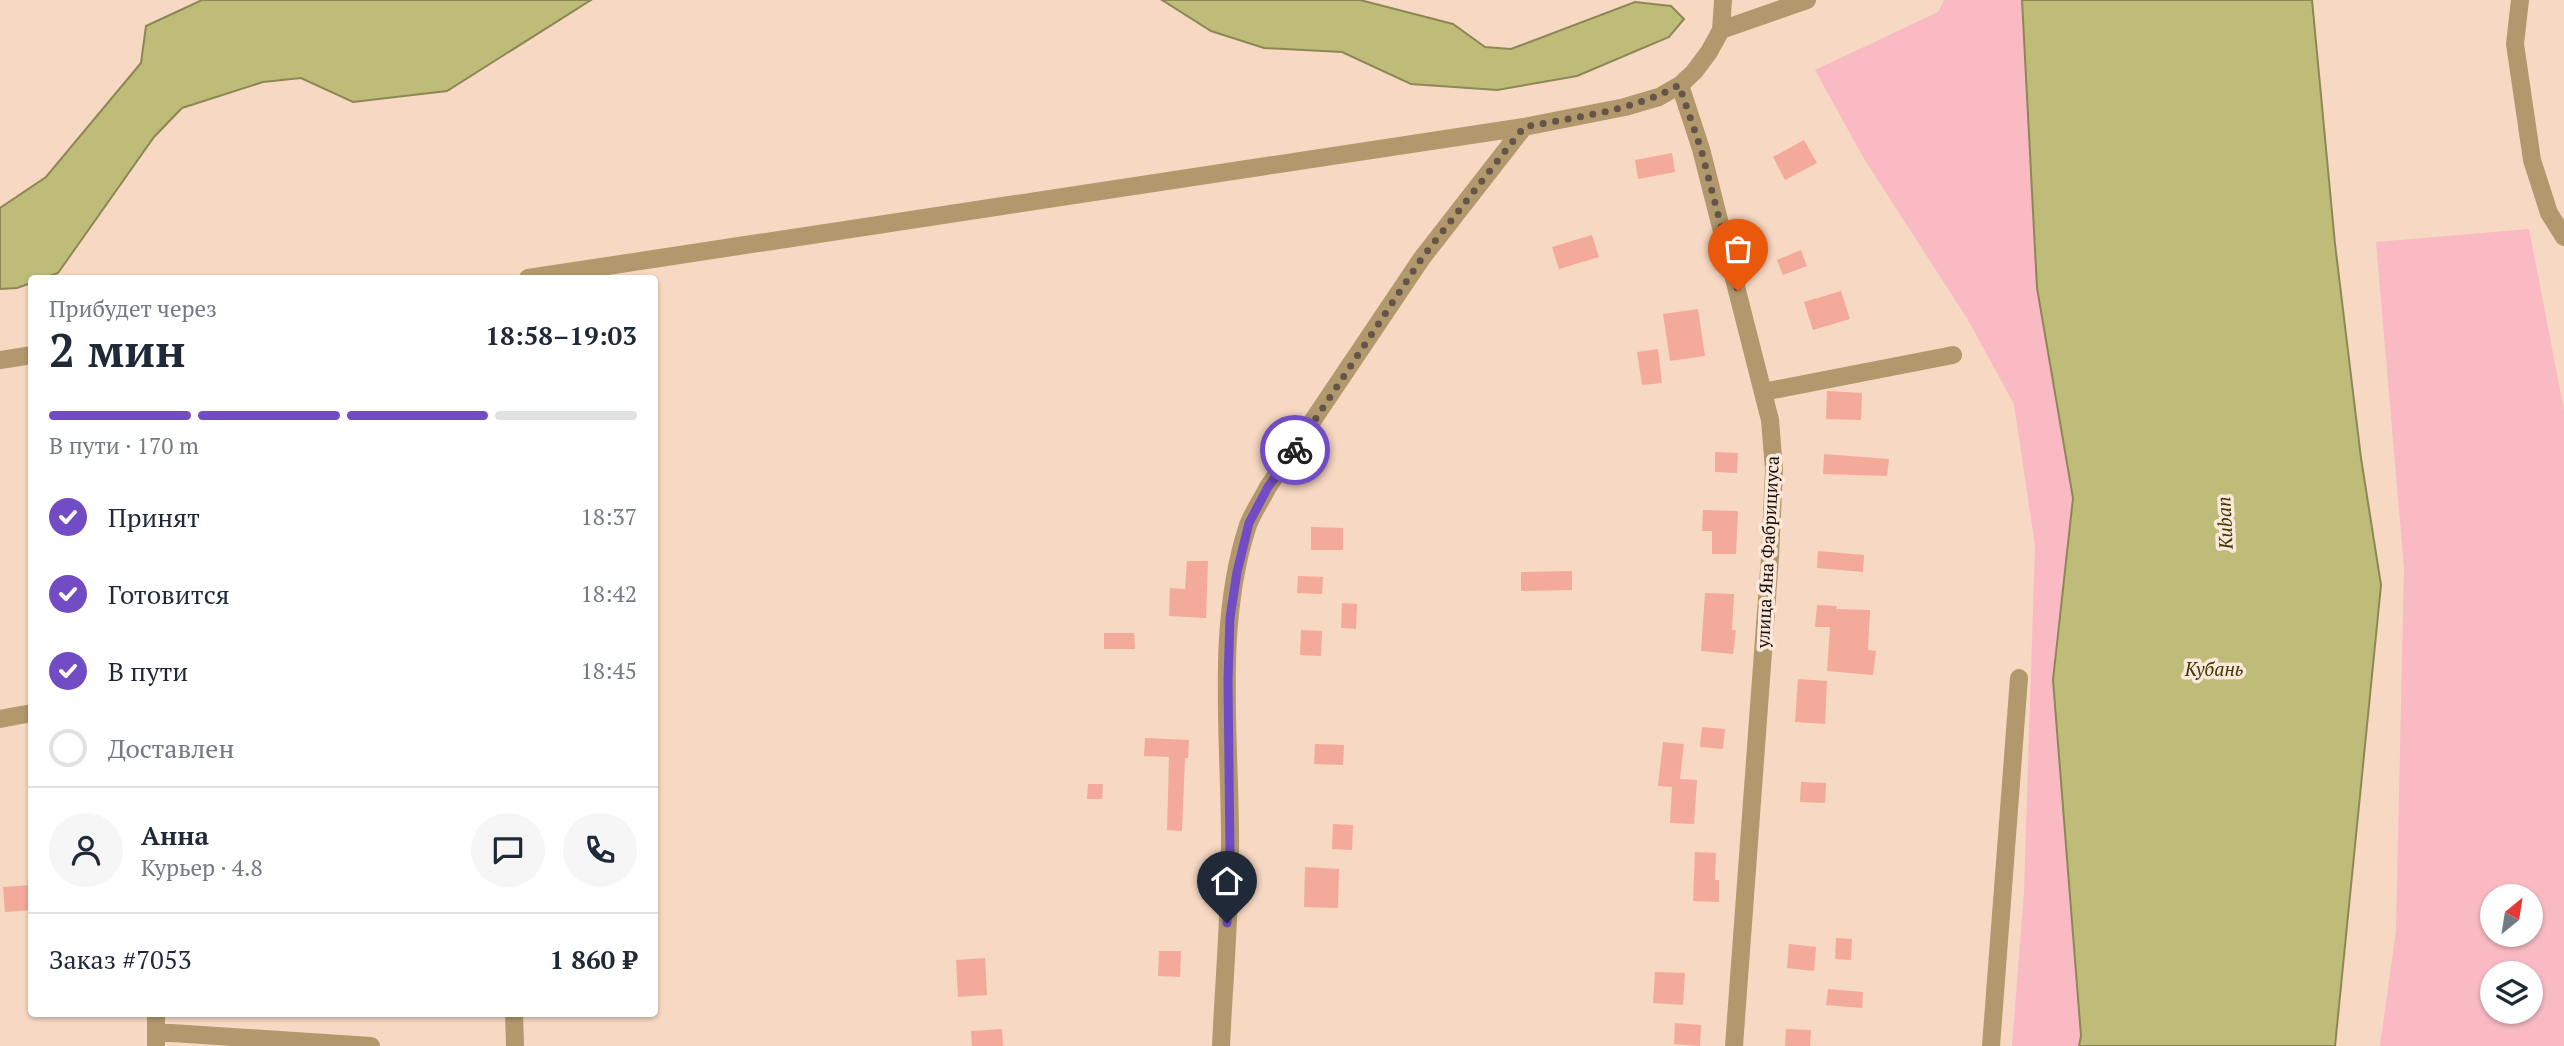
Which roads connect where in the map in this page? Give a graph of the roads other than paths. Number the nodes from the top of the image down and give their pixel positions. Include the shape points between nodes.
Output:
1 (1723, 0) edge
2 (1807, 0) edge
3 (2520, 0) edge
4 (1721, 30) junction
5 (1679, 85) junction
6 (1524, 127) junction
7 (2564, 237) edge
8 (548, 275) edge
9 (1953, 355) dead end
10 (28, 356) edge
11 (0, 360) edge
12 (1763, 392) junction
13 (2019, 678) dead end
14 (28, 714) edge
15 (0, 719) edge
16 (156, 1017) edge
17 (514, 1017) edge
18 (156, 1039) edge
19 (371, 1046) edge
20 (514, 1046) edge
21 (1221, 1046) edge
22 (1734, 1046) edge
23 (1991, 1046) edge

1 - 4 street
2 - 4 street
3 - 7 street via 2515,44 2532,160 2549,213
4 - 5 street via 1695,72
5 - 6 street via 1659,97 1625,107
5 - 12 street, улица Яна Фабрициуса via 1701,149
6 - 8 street
6 - 21 street via 1422,258 1268,487 1249,523 1230,618 1230,850
9 - 12 street
10 - 11 street
12 - 22 street, улица Яна Фабрициуса via 1774,470
13 - 23 street
14 - 15 street
16 - 18 street
17 - 20 street
18 - 19 street

